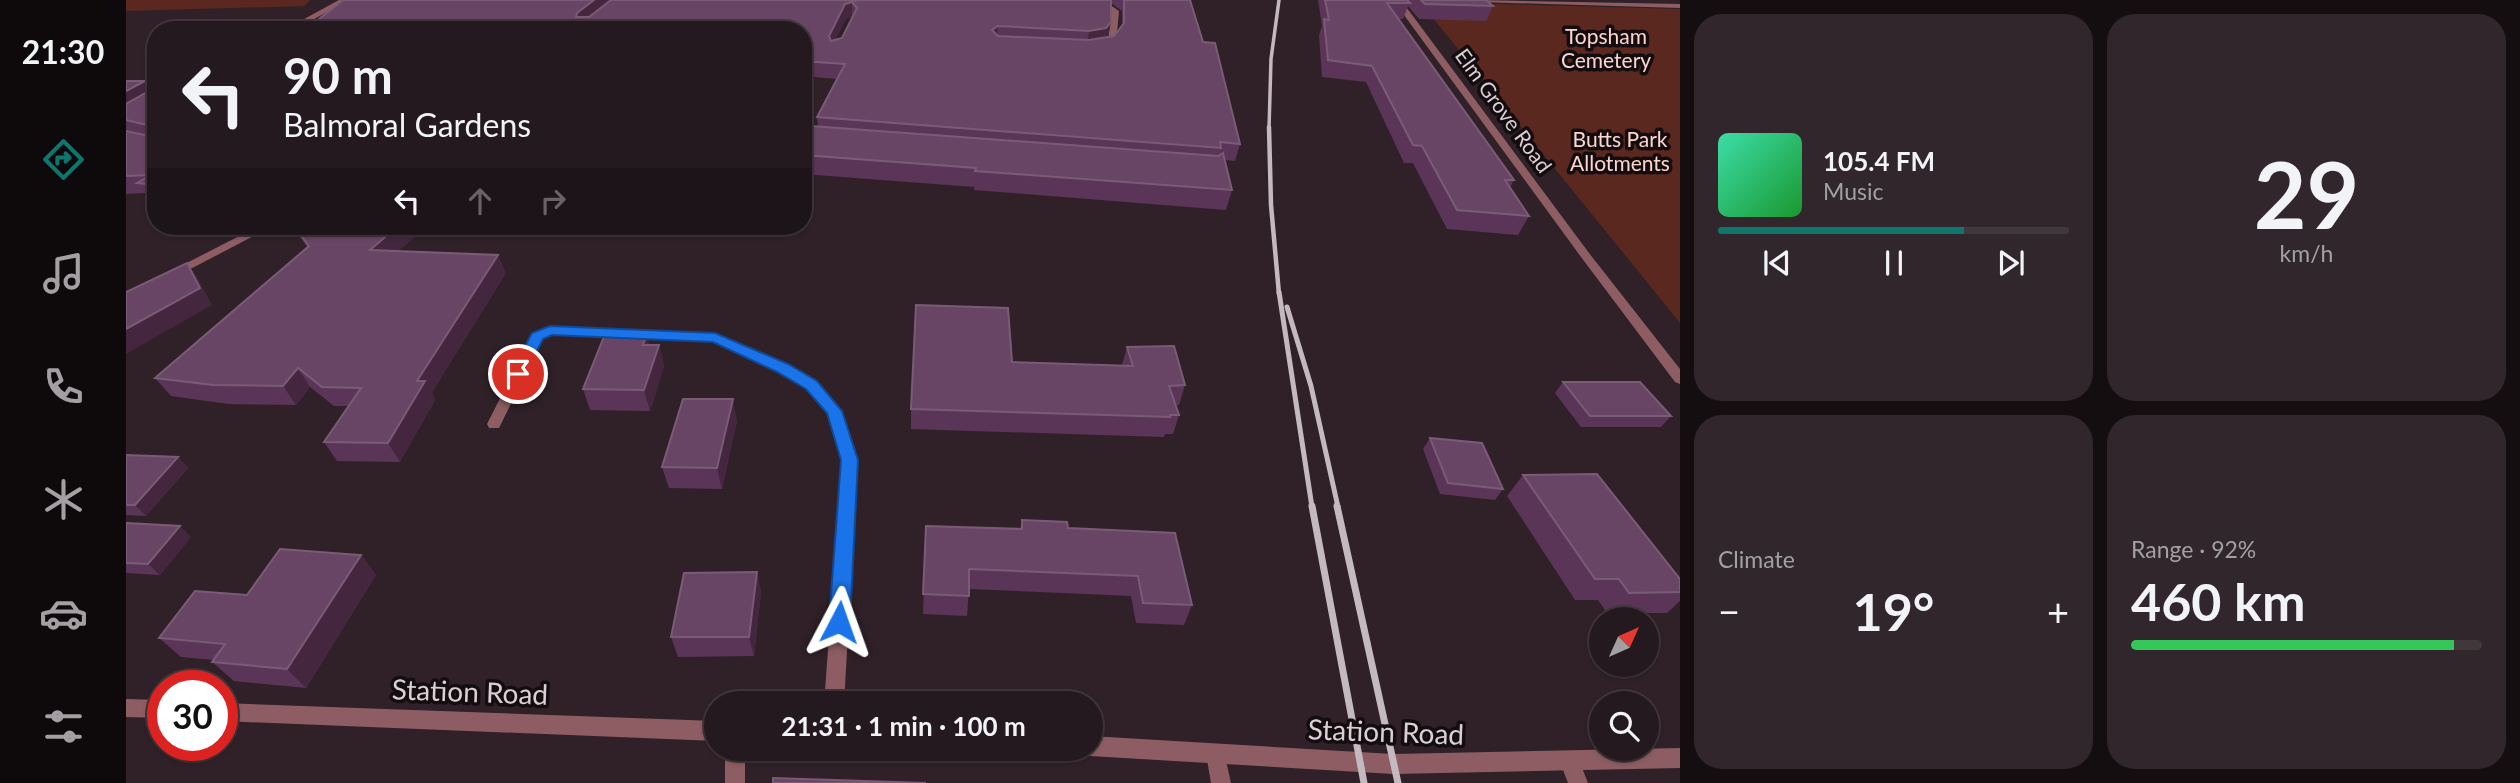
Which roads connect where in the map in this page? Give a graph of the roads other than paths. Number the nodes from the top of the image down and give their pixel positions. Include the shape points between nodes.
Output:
1 (345, 0) edge
2 (1098, 0) edge
3 (1397, 0) edge
4 (1480, 0) edge
5 (1680, 6) edge
6 (305, 21) edge
7 (1095, 50) edge
8 (249, 235) edge
9 (164, 278) edge
10 (1680, 379) edge
11 (494, 424) dead end
12 (835, 691) edge
13 (126, 708) edge
14 (147, 709) edge
15 (238, 713) edge
16 (704, 731) edge
17 (1103, 747) edge
18 (1216, 754) junction
19 (1680, 758) edge
20 (735, 761) edge
21 (1570, 762) junction
22 (735, 783) edge
23 (1221, 783) edge
24 (1578, 783) edge

1 - 6 street
2 - 7 street via 1115,11 1116,25 1112,44
3 - 10 street, Elm Grove Road
4 - 5 street
8 - 9 street
11 - 12 street via 538,336 550,330 715,338 811,385 834,411 850,460
13 - 14 street
15 - 16 street, Station Road
17 - 18 street, Station Road
18 - 21 street, Station Road via 1393,764
18 - 23 street
19 - 21 street, Station Road
20 - 22 street
21 - 24 street

